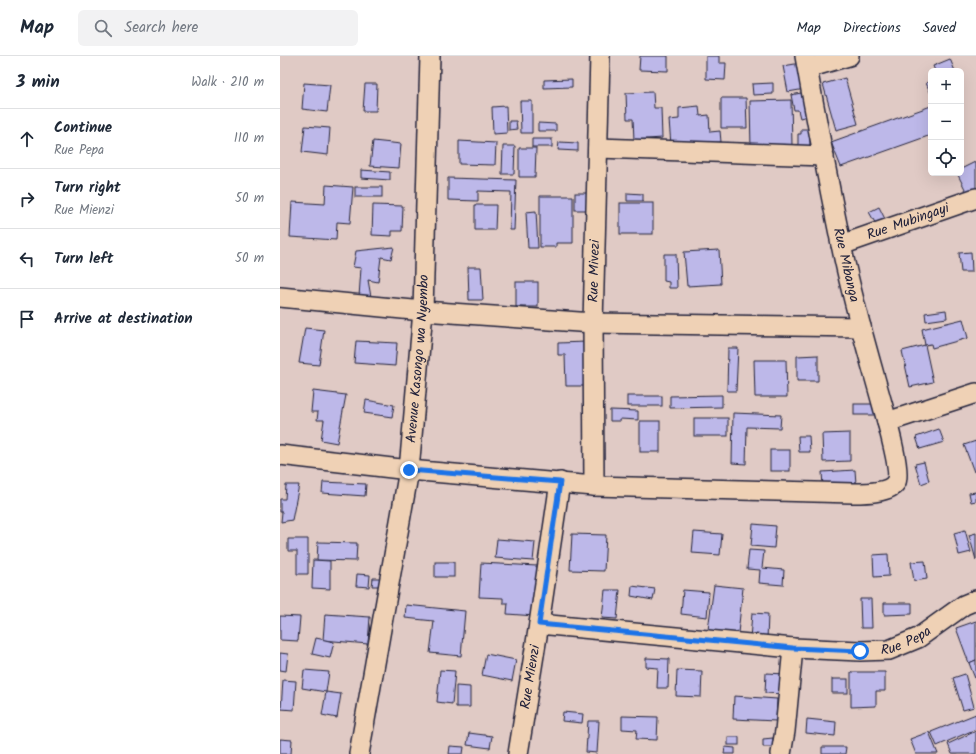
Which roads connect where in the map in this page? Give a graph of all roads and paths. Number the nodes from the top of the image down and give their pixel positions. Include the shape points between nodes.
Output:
1 (430, 56) edge
2 (600, 56) edge
3 (849, 56) edge
4 (807, 62) edge
5 (598, 148) junction
6 (824, 156) junction
7 (976, 198) edge
8 (841, 245) junction
9 (280, 297) edge
10 (423, 312) junction
11 (593, 323) junction
12 (861, 327) junction
13 (976, 393) edge
14 (887, 422) junction
15 (280, 455) edge
16 (409, 470) junction
17 (560, 482) junction
18 (594, 486) junction
19 (976, 600) edge
20 (539, 624) junction
21 (793, 648) junction
22 (359, 754) edge
23 (518, 754) edge
24 (781, 754) edge

1 - 10 street, Avenue Kasongo wa Nyembo
2 - 5 street, Rue Mivezi
3 - 4 street
4 - 6 street, Rue Mibanga
5 - 6 street
5 - 11 street, Rue Mivezi
6 - 8 street, Rue Mibanga
7 - 8 street, Rue Mubingayi
8 - 12 street, Rue Mibanga
9 - 10 street
10 - 11 street
10 - 16 street, Avenue Kasongo wa Nyembo
11 - 12 street
11 - 18 street, Rue Mivezi
12 - 14 street, Rue Mibanga
13 - 14 street
14 - 18 street, Rue Mibanga via 898,472 896,482 889,488 876,492
15 - 16 street
16 - 17 street
16 - 22 street, Avenue Kasongo wa Nyembo
17 - 18 street
17 - 20 street, Rue Mienzi
19 - 21 street, Rue Pepa via 964,605 918,638 889,650
20 - 21 street, Rue Pepa
20 - 23 street, Rue Mienzi
21 - 24 street

